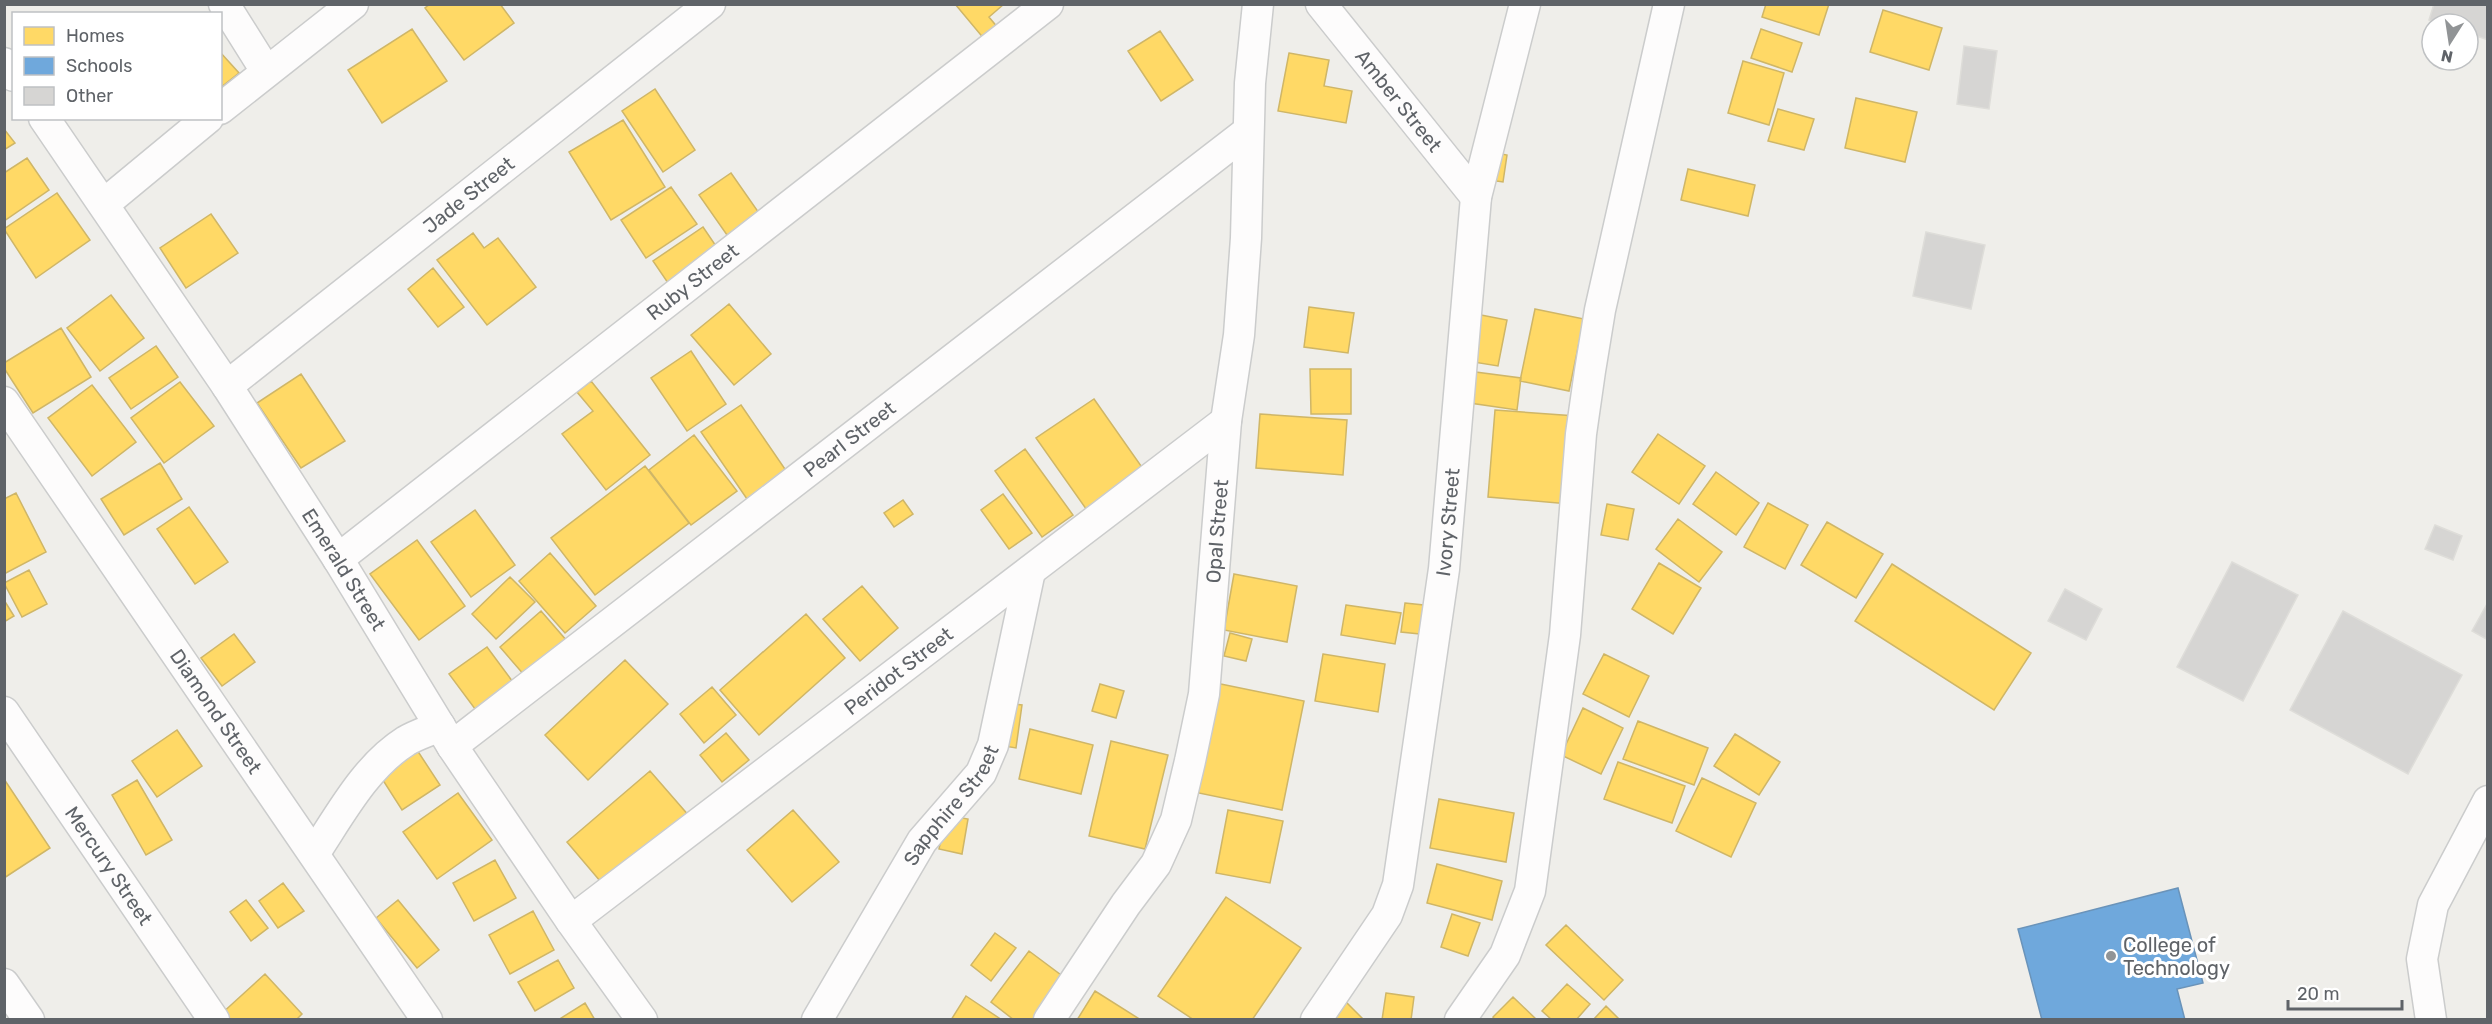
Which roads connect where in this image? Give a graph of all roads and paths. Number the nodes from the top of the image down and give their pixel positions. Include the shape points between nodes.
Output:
1 (224, 4) edge
2 (352, 4) edge
3 (710, 4) edge
4 (1048, 4) edge
5 (1258, 4) edge
6 (1321, 4) edge
7 (1525, 4) edge
8 (1669, 4) edge
9 (266, 71) junction
10 (222, 106) edge
11 (45, 120) edge
12 (206, 120) edge
13 (1247, 132) junction
14 (1476, 197) junction
15 (104, 204) junction
16 (227, 386) junction
17 (4, 402) edge
18 (1227, 421) junction
19 (338, 559) junction
20 (1030, 571) junction
21 (4, 712) edge
22 (446, 736) junction
23 (2487, 801) edge
24 (314, 854) junction
25 (571, 921) junction
26 (4, 984) edge
27 (29, 1020) edge
28 (214, 1020) edge
29 (427, 1020) edge
30 (642, 1020) edge
31 (817, 1020) edge
32 (1049, 1020) edge
33 (1316, 1020) edge
34 (1460, 1020) edge
35 (2431, 1020) edge

1 - 9 street
2 - 9 street
3 - 16 street, Jade Street
4 - 19 street, Ruby Street
5 - 13 street, Opal Street
6 - 14 street, Amber Street
7 - 14 street, Ivory Street
8 - 34 street via 1590,370 1565,635 1530,891 1505,955
9 - 10 street
11 - 15 street, Emerald Street
12 - 15 street
13 - 18 street, Opal Street via 1239,334
13 - 22 street, Pearl Street
14 - 33 street, Ivory Street via 1445,557 1398,885 1388,915
15 - 16 street, Emerald Street
16 - 19 street, Emerald Street
17 - 24 street, Diamond Street
18 - 20 street, Peridot Street
18 - 32 street, Opal Street via 1204,694 1176,820 1156,864
19 - 22 street, Emerald Street
20 - 25 street, Peridot Street
20 - 31 street, Sapphire Street via 993,745 981,773 921,841
21 - 28 street, Mercury Street
22 - 24 street, Pearl Street via 406,741 372,771
22 - 25 street, Emerald Street
23 - 35 street via 2433,905 2422,959
24 - 29 street, Diamond Street
25 - 30 street, Emerald Street
26 - 27 street

